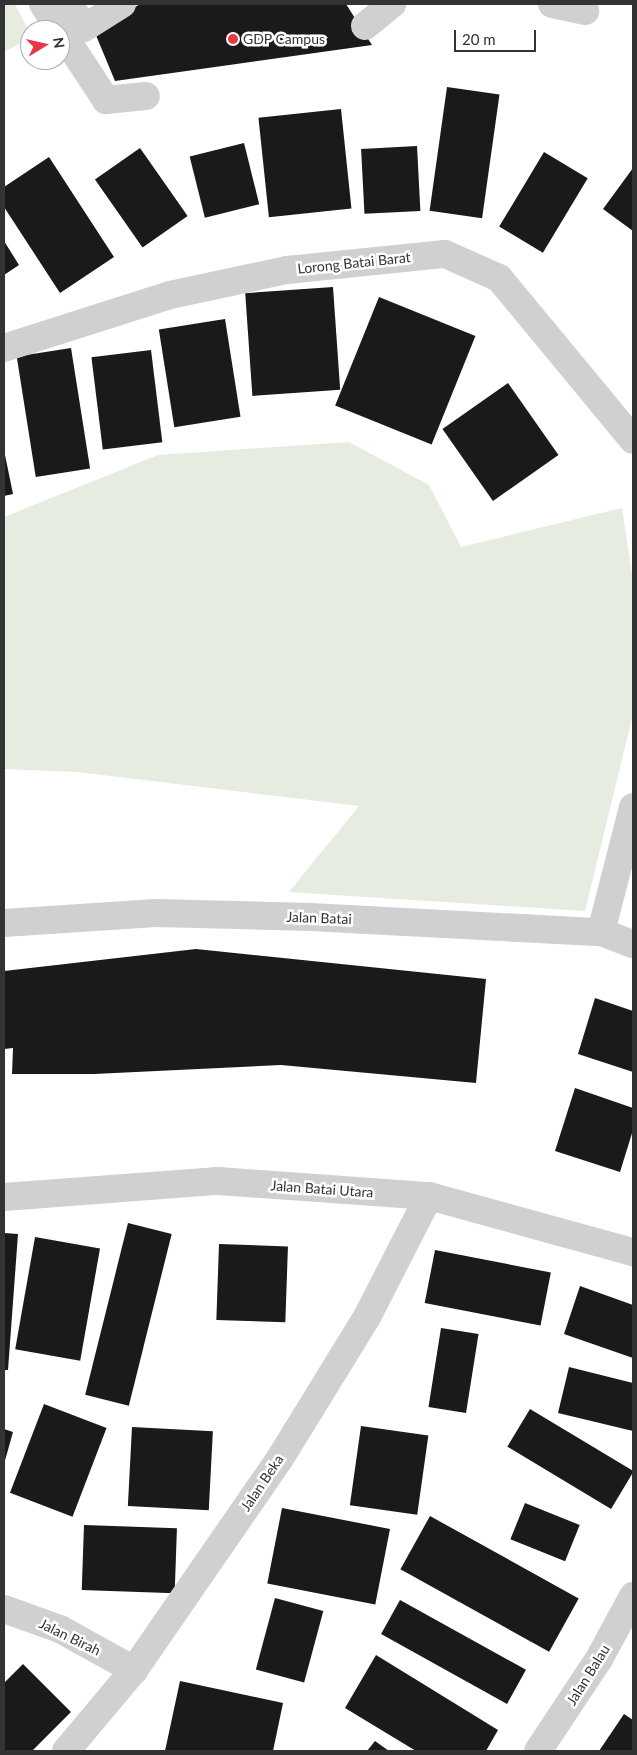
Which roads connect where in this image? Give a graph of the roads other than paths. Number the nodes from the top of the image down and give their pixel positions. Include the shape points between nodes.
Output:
1 (44, 4) edge
2 (69, 4) edge
3 (122, 4) edge
4 (552, 4) edge
5 (585, 11) dead end
6 (54, 20) edge
7 (70, 45) edge
8 (146, 96) dead end
9 (4, 348) edge
10 (633, 440) edge
11 (633, 807) edge
12 (4, 923) edge
13 (601, 932) junction
14 (633, 944) edge
15 (429, 1196) junction
16 (4, 1197) edge
17 (633, 1252) edge
18 (633, 1596) edge
19 (4, 1609) edge
20 (134, 1670) junction
21 (66, 1751) edge
22 (538, 1751) edge

1 - 6 street
2 - 3 street via 84,28
4 - 5 street
7 - 8 street via 106,100
9 - 10 street, Lorong Batai Barat via 180,293 287,270 445,254 499,278
11 - 13 street
12 - 13 street, Jalan Batai via 156,913 310,917
13 - 14 street, Jalan Batai
15 - 16 street, Jalan Batai Utara via 218,1182
15 - 17 street, Jalan Batai Utara
15 - 20 street, Jalan Beka via 367,1317 279,1460
18 - 22 street, Jalan Balau via 599,1660
19 - 20 street, Jalan Birah via 60,1629
20 - 21 street, Jalan Beka

